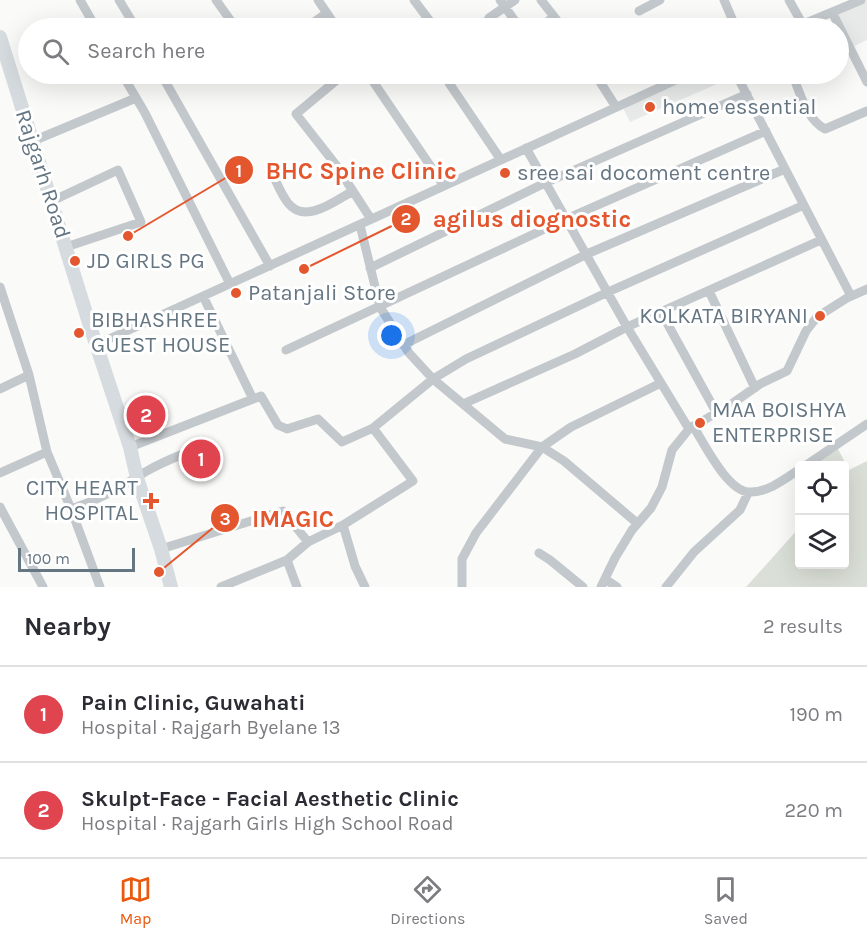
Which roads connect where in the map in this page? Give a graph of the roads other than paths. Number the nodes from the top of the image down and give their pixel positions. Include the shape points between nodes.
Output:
1 (80, 0) edge
2 (119, 0) edge
3 (216, 0) edge
4 (318, 0) edge
5 (414, 0) edge
6 (515, 0) edge
7 (541, 0) edge
8 (660, 0) edge
9 (724, 0) edge
10 (789, 0) edge
11 (861, 0) edge
12 (502, 4) edge
13 (639, 11) dead end
14 (832, 12) junction
15 (327, 13) junction
16 (554, 17) edge
17 (90, 18) edge
18 (130, 18) edge
19 (229, 18) edge
20 (320, 18) edge
21 (331, 18) edge
22 (428, 18) edge
23 (489, 18) edge
24 (512, 18) edge
25 (732, 18) edge
26 (796, 18) edge
27 (819, 18) edge
28 (835, 18) edge
29 (0, 37) edge
30 (849, 46) edge
31 (867, 82) edge
32 (128, 84) edge
33 (167, 84) edge
34 (333, 84) edge
35 (375, 84) edge
36 (450, 84) edge
37 (601, 84) edge
38 (667, 84) edge
39 (742, 84) edge
40 (796, 84) edge
41 (747, 94) junction
42 (136, 98) junction
43 (616, 107) junction
44 (867, 111) edge
45 (766, 131) junction
46 (33, 141) junction
47 (526, 148) junction
48 (501, 160) junction
49 (270, 169) dead end
50 (785, 169) junction
51 (545, 183) junction
52 (444, 186) junction
53 (353, 191) junction
54 (52, 201) junction
55 (804, 205) junction
56 (371, 219) junction
57 (566, 219) junction
58 (360, 225) junction
59 (821, 240) junction
60 (66, 247) junction
61 (587, 254) junction
62 (270, 266) junction
63 (370, 268) junction
64 (230, 284) junction
65 (0, 287) edge
66 (867, 289) edge
67 (709, 291) junction
68 (608, 292) junction
69 (203, 296) junction
70 (850, 296) junction
71 (380, 307) junction
72 (661, 312) junction
73 (627, 327) junction
74 (96, 345) junction
75 (403, 345) junction
76 (286, 350) dead end
77 (29, 375) junction
78 (433, 380) junction
79 (661, 383) junction
80 (755, 387) junction
81 (0, 389) edge
82 (253, 399) junction
83 (463, 404) junction
84 (716, 412) junction
85 (867, 424) edge
86 (691, 427) junction
87 (373, 428) junction
88 (130, 447) junction
89 (542, 447) junction
90 (195, 449) dead end
91 (47, 452) junction
92 (812, 461) edge
93 (0, 473) edge
94 (795, 473) edge
95 (137, 478) junction
96 (748, 493) junction
97 (0, 507) edge
98 (71, 509) junction
99 (637, 523) junction
100 (343, 525) junction
101 (308, 542) junction
102 (161, 549) junction
103 (539, 553) dead end
104 (287, 560) junction
105 (603, 583) edge
106 (43, 587) edge
107 (100, 587) edge
108 (171, 587) edge
109 (221, 587) edge
110 (297, 587) edge
111 (365, 587) edge
112 (462, 587) edge
113 (583, 587) edge
114 (617, 587) edge
115 (666, 587) edge

1 - 17 street
2 - 18 street
3 - 19 street
4 - 15 street
5 - 22 street
6 - 12 street
7 - 16 street
8 - 13 street
9 - 25 street
10 - 26 street
11 - 14 street
12 - 23 street
12 - 24 street
14 - 27 street
14 - 28 street
15 - 20 street
15 - 21 street
29 - 46 main road, Rajgarh Road
30 - 31 street
32 - 42 street
33 - 62 street
34 - 53 street via 296,114
35 - 52 street
36 - 48 street
37 - 43 street
38 - 43 street
39 - 41 street
40 - 44 street via 809,114 825,129
41 - 45 street
41 - 51 street
42 - 46 street
42 - 64 street
43 - 47 street
45 - 50 street
45 - 57 street
46 - 54 main road, Rajgarh Road
47 - 48 street
47 - 51 street
48 - 52 street
49 - 53 street via 294,210 306,213
50 - 55 street
50 - 61 street
51 - 57 street
51 - 63 street
52 - 56 street
53 - 56 street
54 - 60 main road, Rajgarh Road
54 - 60 street via 118,170 141,222
55 - 59 street
55 - 68 street
56 - 58 street
57 - 61 street
57 - 71 street
58 - 62 street
58 - 63 street
59 - 67 street
59 - 70 street
60 - 74 main road, Rajgarh Road
61 - 68 street
61 - 75 street
62 - 64 street
63 - 71 street
64 - 69 street
65 - 77 street
66 - 70 street
67 - 72 street
67 - 80 street
68 - 73 street
68 - 78 street via 466,359
69 - 74 street
69 - 82 street
70 - 80 street via 818,317 806,331 787,371
71 - 75 street
71 - 76 street
72 - 73 street
72 - 84 street
73 - 79 street
73 - 83 street
74 - 88 main road, Rajgarh Road
75 - 78 street
77 - 81 street
77 - 91 street
78 - 83 street
78 - 87 street
79 - 86 street
79 - 89 street via 571,427
80 - 84 street
82 - 87 street via 261,396 278,424 287,429 318,419 342,442
82 - 88 street
83 - 89 street via 505,439
84 - 86 street
85 - 92 street
86 - 96 street via 724,476
86 - 99 street via 672,450 662,487
87 - 100 street via 413,481
88 - 95 main road, Rajgarh Road
89 - 99 street
89 - 112 street via 476,533 462,559
90 - 95 street
91 - 93 street
91 - 98 street
94 - 96 street via 770,487
95 - 98 street
95 - 102 main road, Rajgarh Road
96 - 115 street via 740,510 694,552
97 - 106 street
98 - 107 street
99 - 105 street
100 - 101 street
100 - 111 street
101 - 102 street via 283,511
101 - 104 street
102 - 108 main road, Rajgarh Road
103 - 113 street
104 - 109 street
104 - 110 street
105 - 114 street

